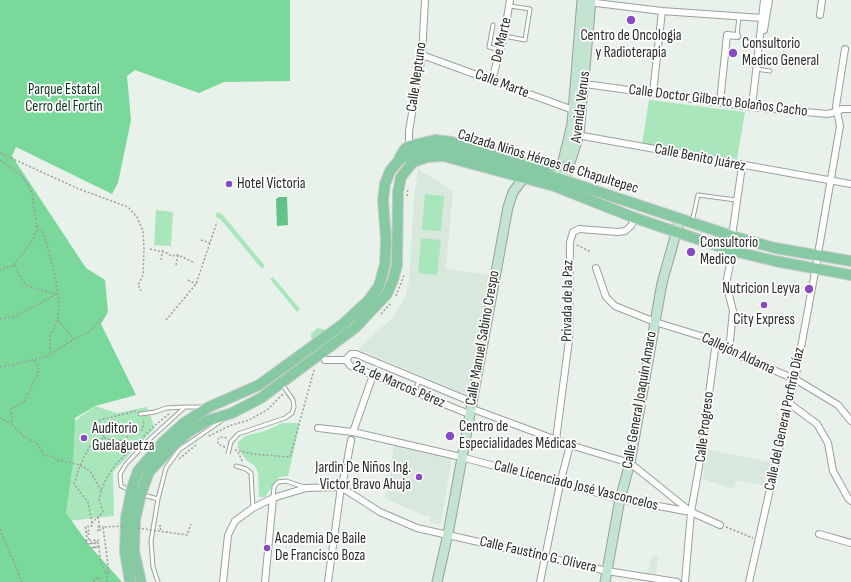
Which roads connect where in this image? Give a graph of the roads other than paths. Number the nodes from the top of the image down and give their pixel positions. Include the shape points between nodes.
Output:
1 (421, 0) edge
2 (425, 0) edge
3 (764, 0) edge
4 (769, 0) edge
5 (822, 0) edge
6 (586, 1) edge
7 (510, 3) edge
8 (662, 11) junction
9 (820, 15) dead end
10 (739, 16) junction
11 (762, 18) junction
12 (494, 25) dead end
13 (504, 36) junction
14 (737, 36) joint
15 (760, 37) junction
16 (501, 50) junction
17 (845, 50) dead end
18 (422, 55) junction
19 (756, 69) junction
20 (770, 71) dead end
21 (492, 80) junction
22 (584, 84) junction
23 (653, 93) junction
24 (720, 102) junction
25 (752, 107) junction
26 (851, 109) edge
27 (573, 110) junction
28 (836, 112) junction
29 (582, 113) junction
30 (570, 132) junction
31 (580, 135) junction
32 (409, 150) junction
33 (399, 160) junction
34 (742, 166) junction
35 (565, 167) junction
36 (526, 174) junction
37 (401, 177) junction
38 (830, 181) junction
39 (559, 183) junction
40 (851, 184) edge
41 (738, 200) junction
42 (635, 218) junction
43 (680, 219) junction
44 (692, 223) junction
45 (676, 232) junction
46 (732, 236) junction
47 (733, 251) junction
48 (818, 252) junction
49 (851, 261) edge
50 (596, 268) dead end
51 (817, 270) junction
52 (851, 275) edge
53 (655, 319) junction
54 (716, 342) junction
55 (730, 351) junction
56 (326, 360) dead end
57 (347, 360) junction
58 (373, 375) junction
59 (795, 379) junction
60 (419, 380) junction
61 (281, 383) junction
62 (414, 392) junction
63 (790, 404) junction
64 (185, 407) junction
65 (209, 407) junction
66 (470, 408) junction
67 (232, 413) junction
68 (140, 414) road end
69 (851, 420) edge
70 (187, 427) junction
71 (318, 428) dead end
72 (354, 432) junction
73 (351, 440) dead end
74 (556, 440) junction
75 (570, 445) junction
76 (228, 454) dead end
77 (461, 457) junction
78 (630, 463) junction
79 (236, 466) dead end
80 (560, 484) junction
81 (341, 487) junction
82 (306, 488) junction
83 (272, 498) junction
84 (158, 499) junction
85 (620, 499) junction
86 (851, 501) edge
87 (253, 508) junction
88 (691, 512) junction
89 (129, 523) junction
90 (720, 525) road end
91 (448, 534) junction
92 (819, 534) dead end
93 (851, 543) edge
94 (546, 556) junction
95 (607, 571) junction
96 (130, 582) edge
97 (141, 582) edge
98 (158, 582) edge
99 (223, 582) edge
100 (265, 582) edge
101 (328, 582) edge
102 (437, 582) edge
103 (540, 582) edge
104 (605, 582) edge
105 (676, 582) edge
106 (685, 582) edge
107 (749, 582) edge

1 - 2 lane
2 - 18 street, Calle Neptuno
3 - 11 street
4 - 15 street via 764,32
5 - 9 street
6 - 8 street
6 - 22 street, Avenida Venus
6 - 27 street, Avenida Venus
7 - 13 street, De Marte
7 - 13 lane via 530,9 524,40
8 - 10 street
8 - 23 street
10 - 11 street
10 - 14 lane
11 - 15 street
12 - 16 lane via 488,47
13 - 16 street, De Marte
14 - 24 street via 727,35
15 - 19 street
16 - 21 street, De Marte
17 - 28 street, Calle del General Porfirio Díaz
18 - 21 street, Calle Marte
18 - 32 street, Calle Neptuno via 409,131
19 - 20 lane
19 - 25 street
21 - 27 street, Calle Marte
22 - 23 street, Calle Doctor Gilberto Bolaños Cacho
22 - 29 street, Avenida Venus
23 - 24 street, Calle Doctor Gilberto Bolaños Cacho
24 - 25 street, Calle Doctor Gilberto Bolaños Cacho
25 - 28 street, Calle Doctor Gilberto Bolaños Cacho via 827,114
26 - 28 street, Calle Doctor Gilberto Bolaños Cacho
27 - 29 street, Calle Marte
27 - 30 street, Avenida Venus
28 - 38 street, Calle del General Porfirio Díaz via 840,126
29 - 31 street, Avenida Venus
30 - 31 street, Calle Benito Juárez
30 - 35 street, Avenida Venus
31 - 34 street, Calle Benito Juárez
31 - 35 street, Avenida Venus
32 - 33 main road via 401,153
32 - 35 main road via 435,140 452,142 528,163
32 - 36 main road, Calzada Niños Héroes de Chapultepec via 446,147
33 - 37 main road
33 - 65 main road via 390,171 382,200 386,264 379,286 368,301 332,333 259,385
34 - 38 street, Calle Benito Juárez
34 - 41 street
35 - 39 street, Avenida Venus
36 - 37 main road, Calzada Niños Héroes de Chapultepec via 443,156 428,157 414,162 407,167
36 - 39 main road, Calzada Niños Héroes de Chapultepec
36 - 66 street, Calle Manuel Sabino Crespo via 513,192 508,207
37 - 61 main road via 398,192 397,265 387,294 354,328
38 - 40 street, Calle Benito Juárez
38 - 48 street, Calle del General Porfirio Díaz
39 - 42 main road, Calzada Niños Héroes de Chapultepec
39 - 43 main road, Calzada Niños Héroes de Chapultepec
41 - 44 lane via 698,195
41 - 46 street
42 - 45 main road, Calzada Niños Héroes de Chapultepec
42 - 74 street, Privada de la Paz via 625,231 579,229 574,232 570,242 568,340
43 - 44 main road, Calzada Niños Héroes de Chapultepec
43 - 45 street, Calle General Joaquín Amaro
44 - 46 main road, Calzada Niños Héroes de Chapultepec
45 - 47 main road, Calzada Niños Héroes de Chapultepec
45 - 53 street, Calle General Joaquín Amaro
46 - 48 main road, Calzada Niños Héroes de Chapultepec via 775,248
47 - 51 main road, Calzada Niños Héroes de Chapultepec
47 - 55 street via 726,283 733,311
48 - 49 main road, Calzada Niños Héroes de Chapultepec
48 - 51 street, Calle del General Porfirio Díaz
50 - 53 street, Callejón Aldama via 606,297 615,306
51 - 52 main road, Calzada Niños Héroes de Chapultepec
51 - 59 street, Calle del General Porfirio Díaz
53 - 54 street, Callejón Aldama
53 - 78 street, Calle General Joaquín Amaro
54 - 55 street, Callejón Aldama
54 - 88 street, Calle Progreso via 700,467
55 - 59 street, Callejón Aldama
56 - 57 street
57 - 58 street, 2a. de Marcos Pérez via 350,365
57 - 60 street, 2a. de Marcos Pérez via 349,355 355,354
58 - 62 street, 2a. de Marcos Pérez
58 - 72 street
59 - 63 street, Calle del General Porfirio Díaz
59 - 69 street, Callejón Aldama via 838,405
60 - 62 lane
60 - 66 street, 2a. de Marcos Pérez
61 - 67 main road
61 - 76 lane, bridge via 294,402 293,411 290,415 238,434 232,441
62 - 66 street, 2a. de Marcos Pérez
63 - 86 street via 817,424 828,443 833,471
63 - 107 street, Calle del General Porfirio Díaz
64 - 65 lane
64 - 68 lane
64 - 84 lane via 152,437 126,464 120,474 121,486
65 - 70 main road
66 - 74 street
66 - 77 street, Calle Manuel Sabino Crespo
67 - 70 main road
67 - 84 lane via 175,454 166,468
70 - 89 main road, bridge via 149,472
71 - 72 street, Calle Licenciado José Vasconcelos
72 - 77 street, Calle Licenciado José Vasconcelos
73 - 81 street
74 - 75 street
75 - 78 street
75 - 80 street
77 - 80 street, Calle Licenciado José Vasconcelos
77 - 91 street, Calle Manuel Sabino Crespo
78 - 85 street, Calle General Joaquín Amaro
78 - 88 street
79 - 87 lane via 246,469 251,475
80 - 85 street, Calle Licenciado José Vasconcelos
80 - 94 street
81 - 82 street
81 - 91 street, Calle Faustino G. Olivera via 380,512 417,528
81 - 101 street
82 - 83 street
82 - 83 lane via 286,481 278,482
83 - 87 street
83 - 100 street
84 - 98 lane via 151,541 153,567
85 - 88 street, Calle Licenciado José Vasconcelos
85 - 95 street, Calle General Joaquín Amaro
87 - 99 street via 235,521 228,535
88 - 90 street
88 - 106 street, Calle Progreso
89 - 96 main road via 125,552
89 - 97 main road
91 - 94 street, Calle Faustino G. Olivera
91 - 102 street, Calle Manuel Sabino Crespo
92 - 93 street
94 - 95 street, Calle Faustino G. Olivera
94 - 103 street
95 - 104 street, Calle General Joaquín Amaro
95 - 105 street, Calle Faustino G. Olivera

